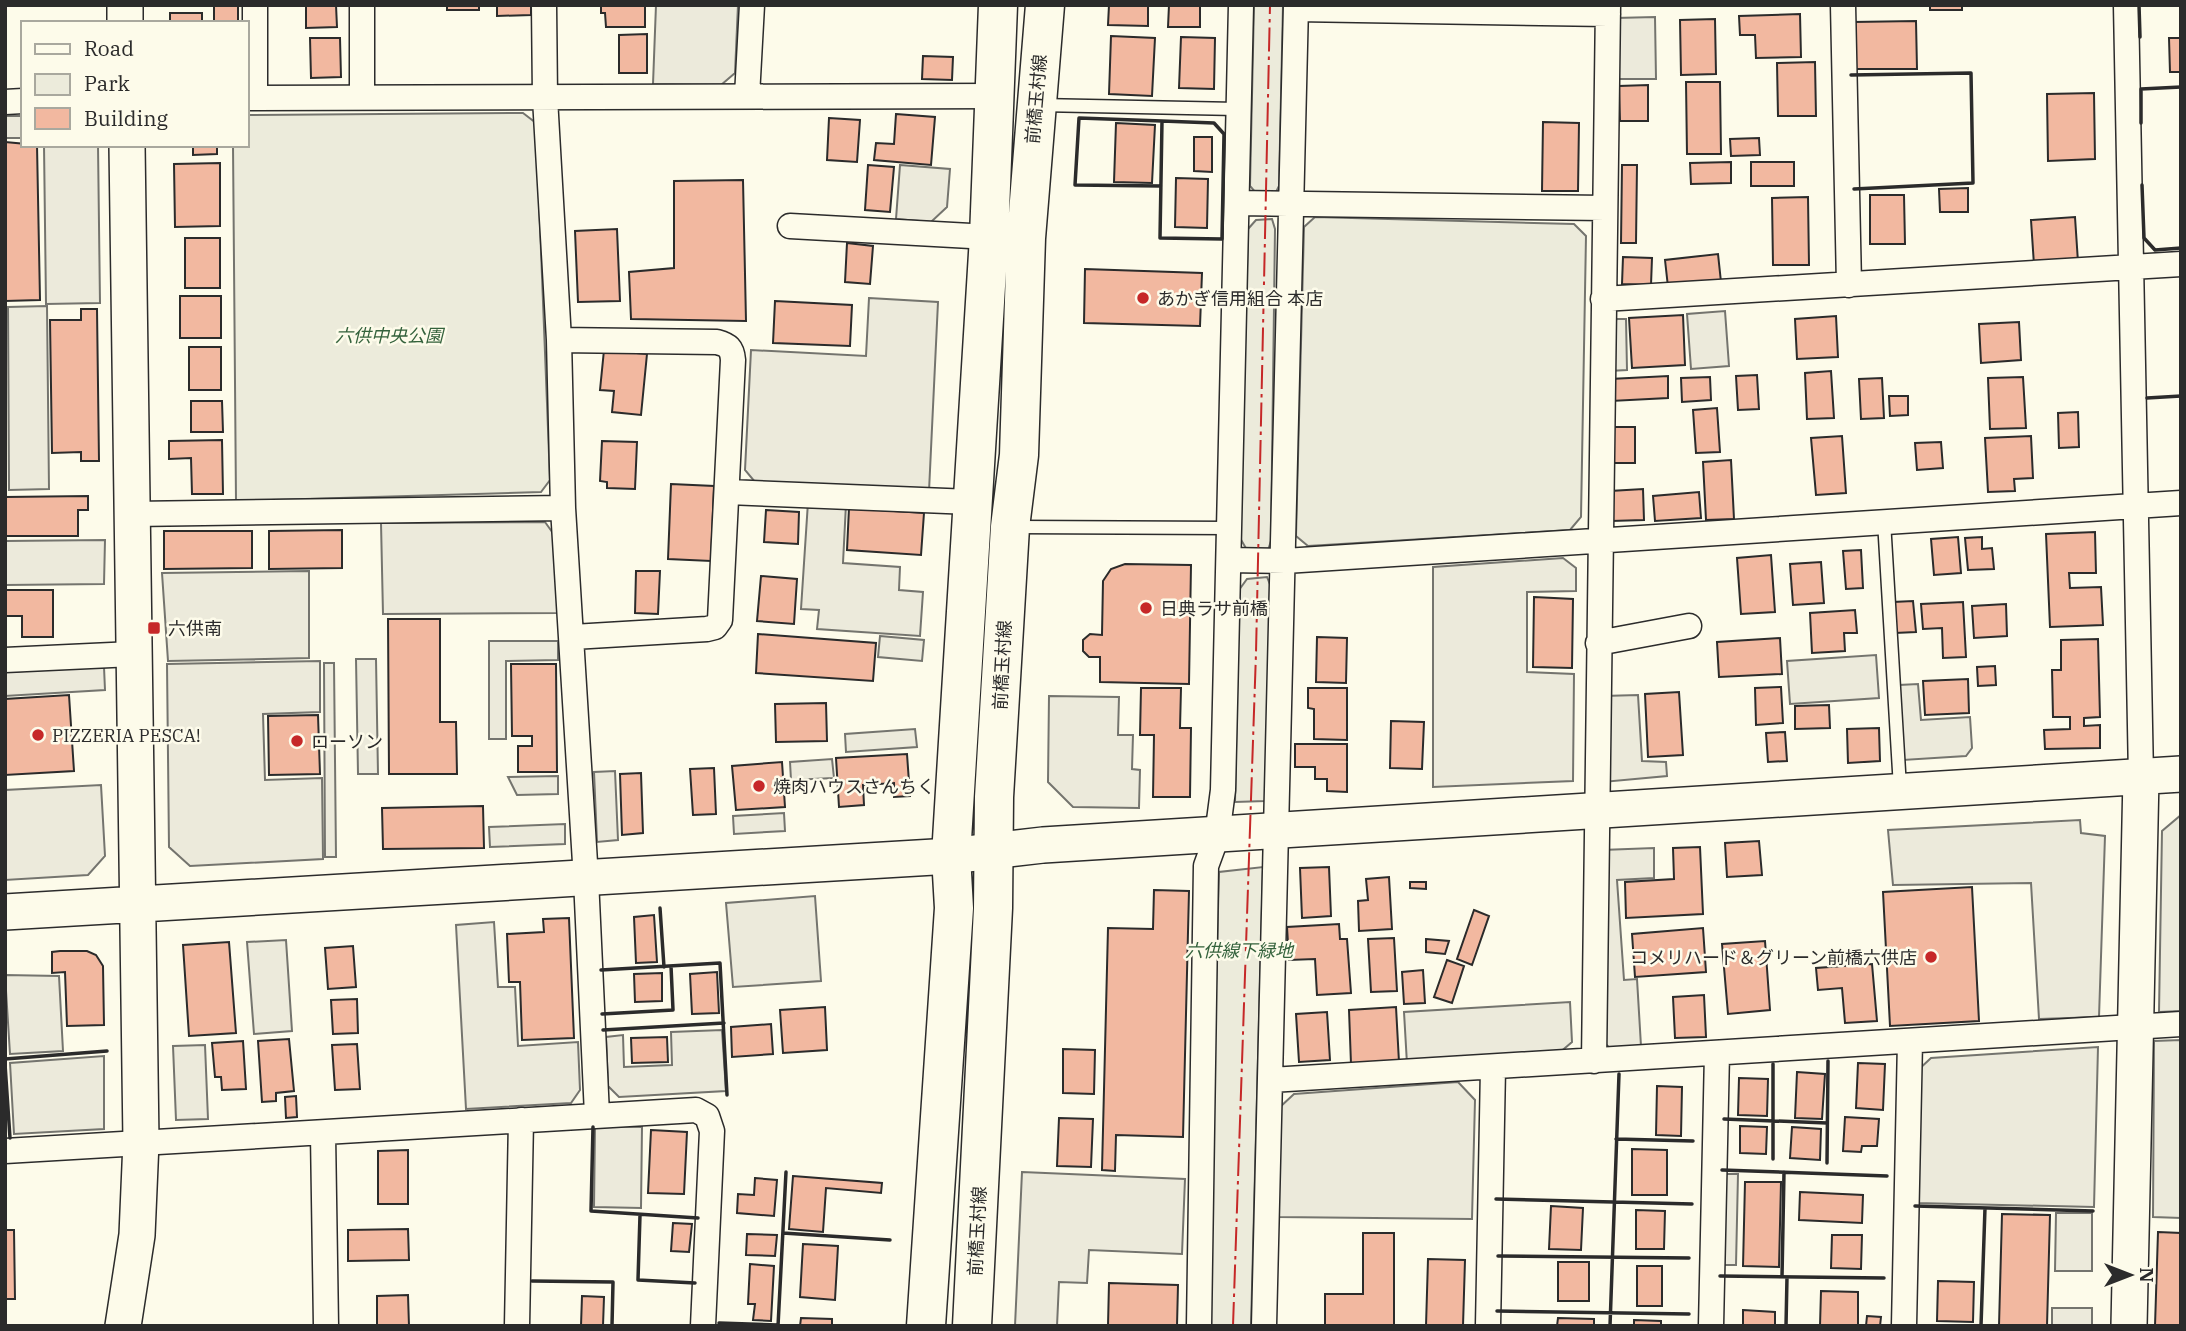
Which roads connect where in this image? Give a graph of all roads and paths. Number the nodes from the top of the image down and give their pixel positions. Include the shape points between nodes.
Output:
1 (255, 5) edge
2 (362, 5) edge
3 (544, 5) edge
4 (752, 5) edge
5 (998, 5) edge
6 (1045, 5) edge
7 (1241, 5) edge
8 (1843, 5) edge
9 (2126, 5) edge
10 (1296, 7) edge
11 (1447, 8) edge
12 (1608, 10) edge
13 (747, 96) junction
14 (997, 96) junction
15 (362, 97) junction
16 (251, 98) edge
17 (545, 98) junction
18 (1036, 105) junction
19 (1237, 108) junction
20 (127, 147) edge
21 (1237, 203) junction
22 (1290, 203) junction
23 (1605, 208) junction
24 (790, 226) dead end
25 (989, 237) junction
26 (2181, 264) edge
27 (2132, 267) junction
28 (1849, 285) junction
29 (1603, 299) junction
30 (559, 340) junction
31 (728, 492) junction
32 (971, 502) junction
33 (2181, 503) edge
34 (2137, 506) junction
35 (563, 508) junction
36 (133, 514) junction
37 (1884, 521) junction
38 (1010, 527) junction
39 (1230, 528) junction
40 (1600, 540) junction
41 (1229, 560) junction
42 (1285, 561) junction
43 (1689, 626) dead end
44 (573, 637) junction
45 (1598, 643) junction
46 (133, 654) junction
47 (5, 660) edge
48 (2181, 774) edge
49 (2141, 777) junction
50 (1900, 792) junction
51 (1595, 811) junction
52 (1277, 832) junction
53 (1217, 836) junction
54 (992, 851) junction
55 (951, 856) junction
56 (586, 878) junction
57 (136, 906) junction
58 (5, 912) edge
59 (2181, 1024) edge
60 (2136, 1027) junction
61 (1910, 1041) junction
62 (1717, 1053) junction
63 (1594, 1061) junction
64 (1493, 1068) junction
65 (1271, 1080) junction
66 (597, 1115) junction
67 (521, 1120) junction
68 (323, 1134) junction
69 (141, 1142) junction
70 (5, 1151) edge
71 (122, 1326) edge
72 (326, 1326) edge
73 (517, 1326) edge
74 (703, 1326) edge
75 (926, 1326) edge
76 (972, 1326) edge
77 (1199, 1326) edge
78 (1264, 1326) edge
79 (1488, 1326) edge
80 (1711, 1326) edge
81 (1904, 1326) edge
82 (2129, 1326) edge

1 - 16 street
2 - 15 street
3 - 17 street
4 - 13 street
5 - 14 main road
6 - 18 main road, 前橋玉村線
7 - 19 street
8 - 28 street
9 - 27 street
10 - 11 street
10 - 22 street
11 - 12 street
12 - 23 street
13 - 14 street
13 - 17 street
14 - 25 main road
15 - 16 street
15 - 17 street
17 - 30 street
18 - 19 lane
18 - 38 main road, 前橋玉村線 via 1026,238 1019,455
19 - 21 street
20 - 36 street
21 - 22 street
21 - 39 street
22 - 23 street
22 - 42 street
23 - 29 street
24 - 25 street
25 - 32 main road
26 - 27 street
27 - 28 street
27 - 34 street
28 - 29 street
29 - 40 street
30 - 31 street via 727,345 733,360
30 - 35 street
31 - 32 street
31 - 44 street via 723,613 715,627
32 - 55 main road
33 - 34 street
34 - 37 street
34 - 49 street
35 - 36 street
35 - 44 street
36 - 46 street
37 - 40 street
37 - 50 lane
38 - 39 lane
38 - 54 main road, 前橋玉村線
39 - 41 street
40 - 42 street
40 - 45 street
41 - 42 street
41 - 53 street via 1223,790
42 - 52 street
43 - 45 street
44 - 56 street
45 - 51 street
46 - 47 street
46 - 57 street
48 - 49 street
49 - 50 street
49 - 60 street
50 - 51 street
51 - 52 street
51 - 63 street
52 - 53 street
52 - 65 street
53 - 54 street
53 - 77 street via 1206,866
54 - 55 street
54 - 76 main road, 前橋玉村線
55 - 56 street
55 - 75 main road via 954,908
56 - 57 street
56 - 66 street
57 - 58 street
57 - 69 street
59 - 60 street
60 - 61 street
60 - 82 street
61 - 62 street
61 - 81 street
62 - 63 street
62 - 80 street
63 - 64 street
64 - 65 street
64 - 79 street
65 - 78 street
66 - 67 street
66 - 74 street via 687,1109 703,1112 711,1123
67 - 68 street
67 - 73 street
68 - 69 street
68 - 72 street
69 - 70 street
69 - 71 street via 137,1235

